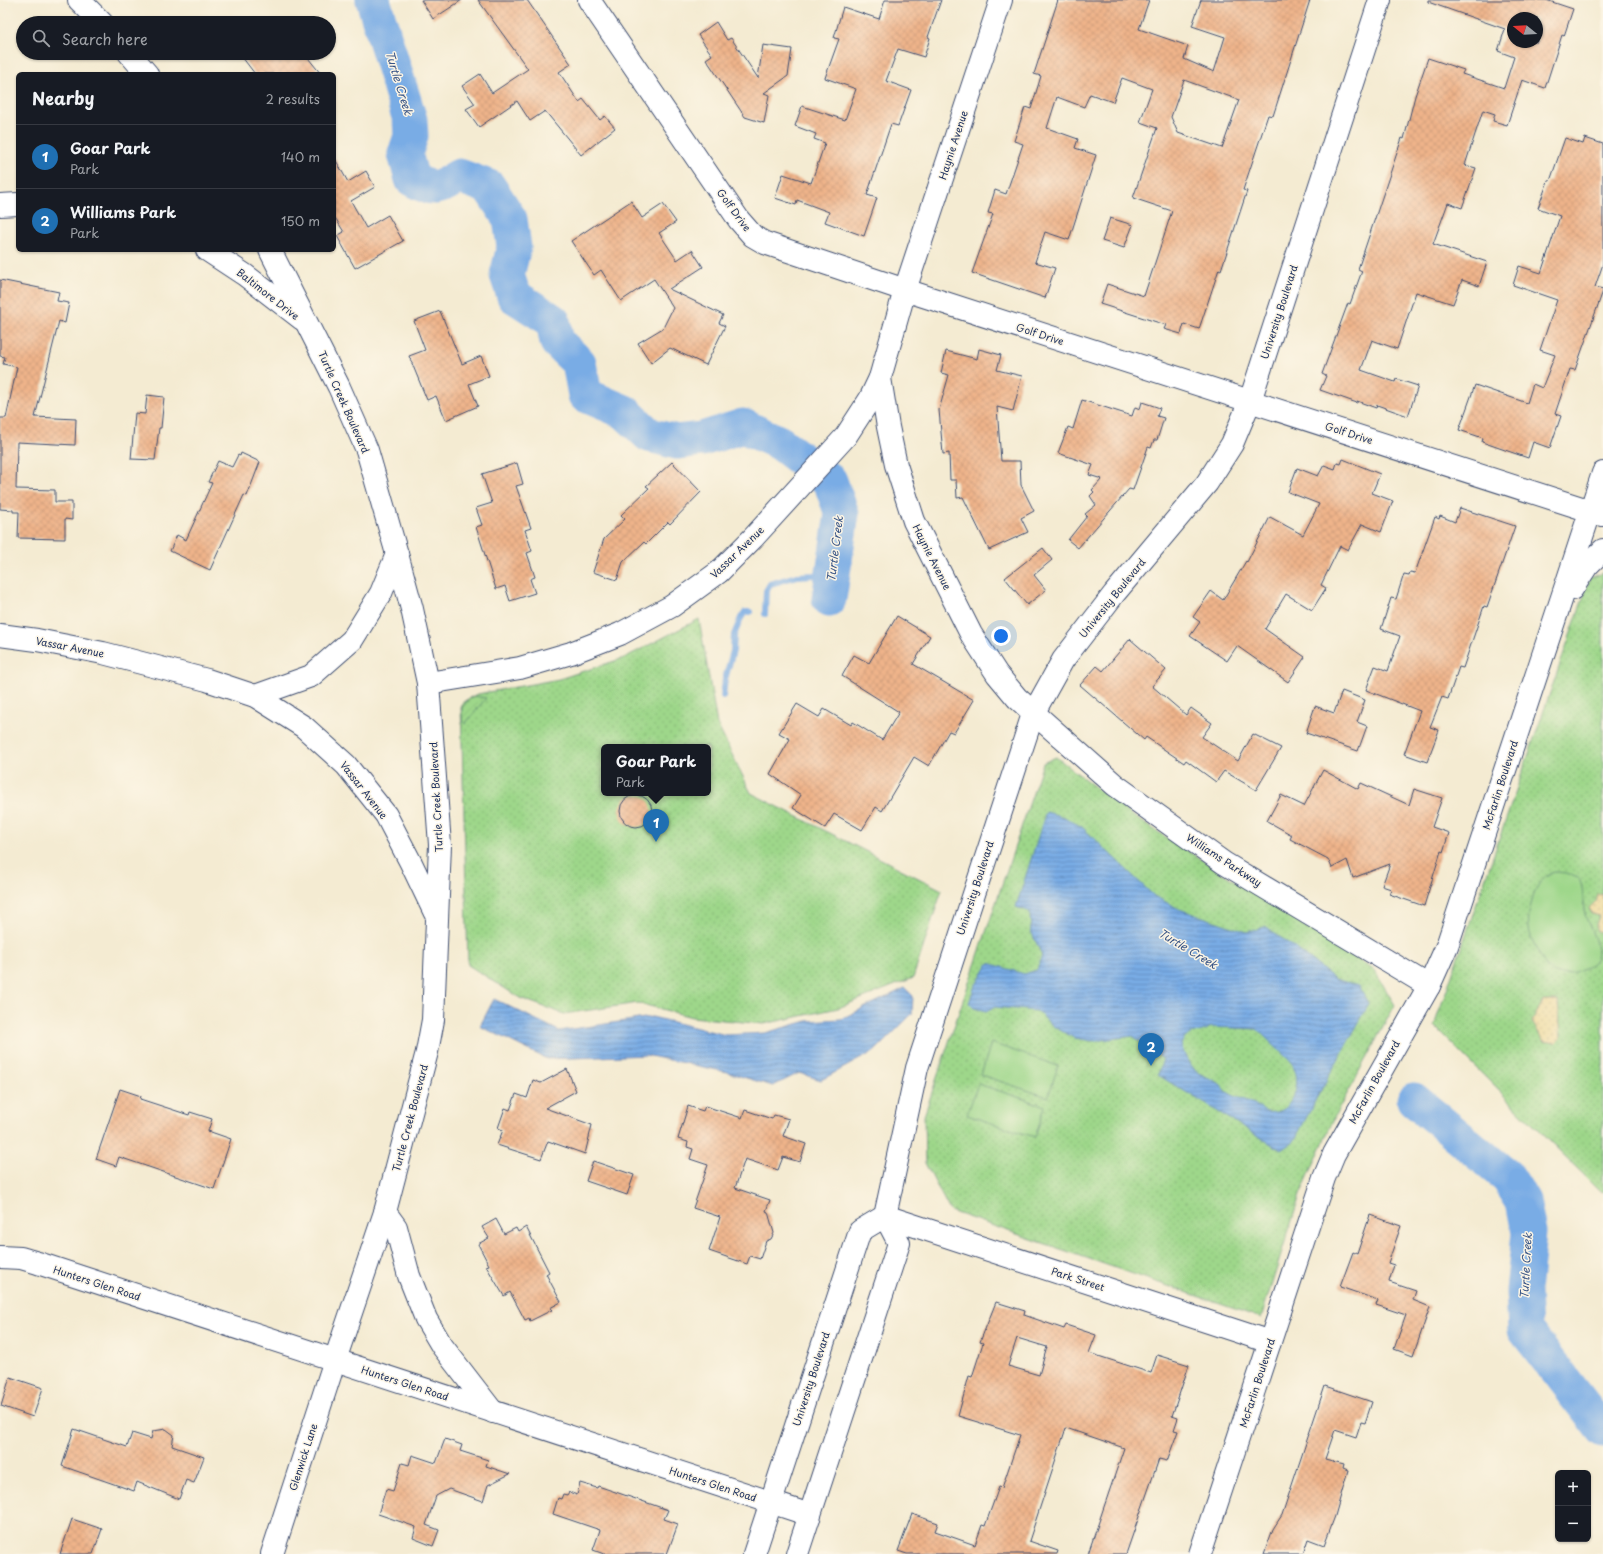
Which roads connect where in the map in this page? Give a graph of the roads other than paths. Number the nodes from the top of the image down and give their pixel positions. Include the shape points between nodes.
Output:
1 (80, 0) edge
2 (1001, 0) edge
3 (1380, 0) edge
4 (597, 4) edge
5 (95, 16) edge
6 (16, 204) edge
7 (0, 205) edge
8 (210, 252) edge
9 (271, 252) edge
10 (905, 290) junction
11 (309, 325) junction
12 (880, 378) junction
13 (1250, 401) junction
14 (1603, 473) edge
15 (1597, 513) edge
16 (1603, 550) edge
17 (397, 554) junction
18 (1556, 613) junction
19 (0, 635) edge
20 (428, 683) junction
21 (255, 696) junction
22 (1033, 714) junction
23 (436, 916) junction
24 (1429, 986) junction
25 (385, 1212) junction
26 (885, 1216) junction
27 (0, 1257) edge
28 (1270, 1342) junction
29 (335, 1360) junction
30 (494, 1412) junction
31 (771, 1503) junction
32 (810, 1515) junction
33 (272, 1554) edge
34 (754, 1554) edge
35 (797, 1554) edge
36 (1200, 1554) edge

1 - 5 street
2 - 10 street, Haynie Avenue
3 - 13 street, University Boulevard
4 - 10 street, Golf Drive via 739,220 753,236 765,243
6 - 7 street
8 - 11 street, Baltimore Drive via 245,274
9 - 11 street, Turtle Creek Boulevard
10 - 12 street, Vassar Avenue
10 - 13 street, Golf Drive
11 - 17 street, Turtle Creek Boulevard via 366,450
12 - 20 street, Vassar Avenue via 846,436 787,501 718,572 672,606 620,634 571,653 520,668
12 - 22 street, Haynie Avenue via 896,465 914,521 972,634 997,674
13 - 15 street, Golf Drive
13 - 22 street, University Boulevard via 1232,444 1207,483 1114,594 1063,660
14 - 15 street, McFarlin Boulevard
15 - 18 street, McFarlin Boulevard
16 - 18 street, McFarlin Boulevard via 1587,566
17 - 20 street, Turtle Creek Boulevard
17 - 21 street via 381,593 352,640 311,676
18 - 24 street, McFarlin Boulevard via 1447,946
19 - 21 street, Vassar Avenue via 103,653 207,680
20 - 23 street, Turtle Creek Boulevard via 440,845
21 - 23 street, Vassar Avenue via 304,727 346,765 386,815
22 - 24 street, Williams Parkway via 1115,785 1224,863
22 - 26 street, University Boulevard via 917,1068
23 - 25 street, Turtle Creek Boulevard via 433,1020
24 - 28 street, McFarlin Boulevard via 1334,1154 1313,1207
25 - 29 street, Turtle Creek Boulevard
25 - 30 street via 396,1227 409,1276 426,1319 442,1346
26 - 28 street, Park Street
26 - 31 street, University Boulevard via 860,1231
26 - 32 street via 899,1243
27 - 29 street, Hunters Glen Road via 21,1258 38,1263
28 - 36 street, McFarlin Boulevard
29 - 30 street, Hunters Glen Road
29 - 33 street, Glenwick Lane
30 - 31 street, Hunters Glen Road
31 - 32 street, Hunters Glen Road
31 - 34 street, University Boulevard
32 - 35 street

